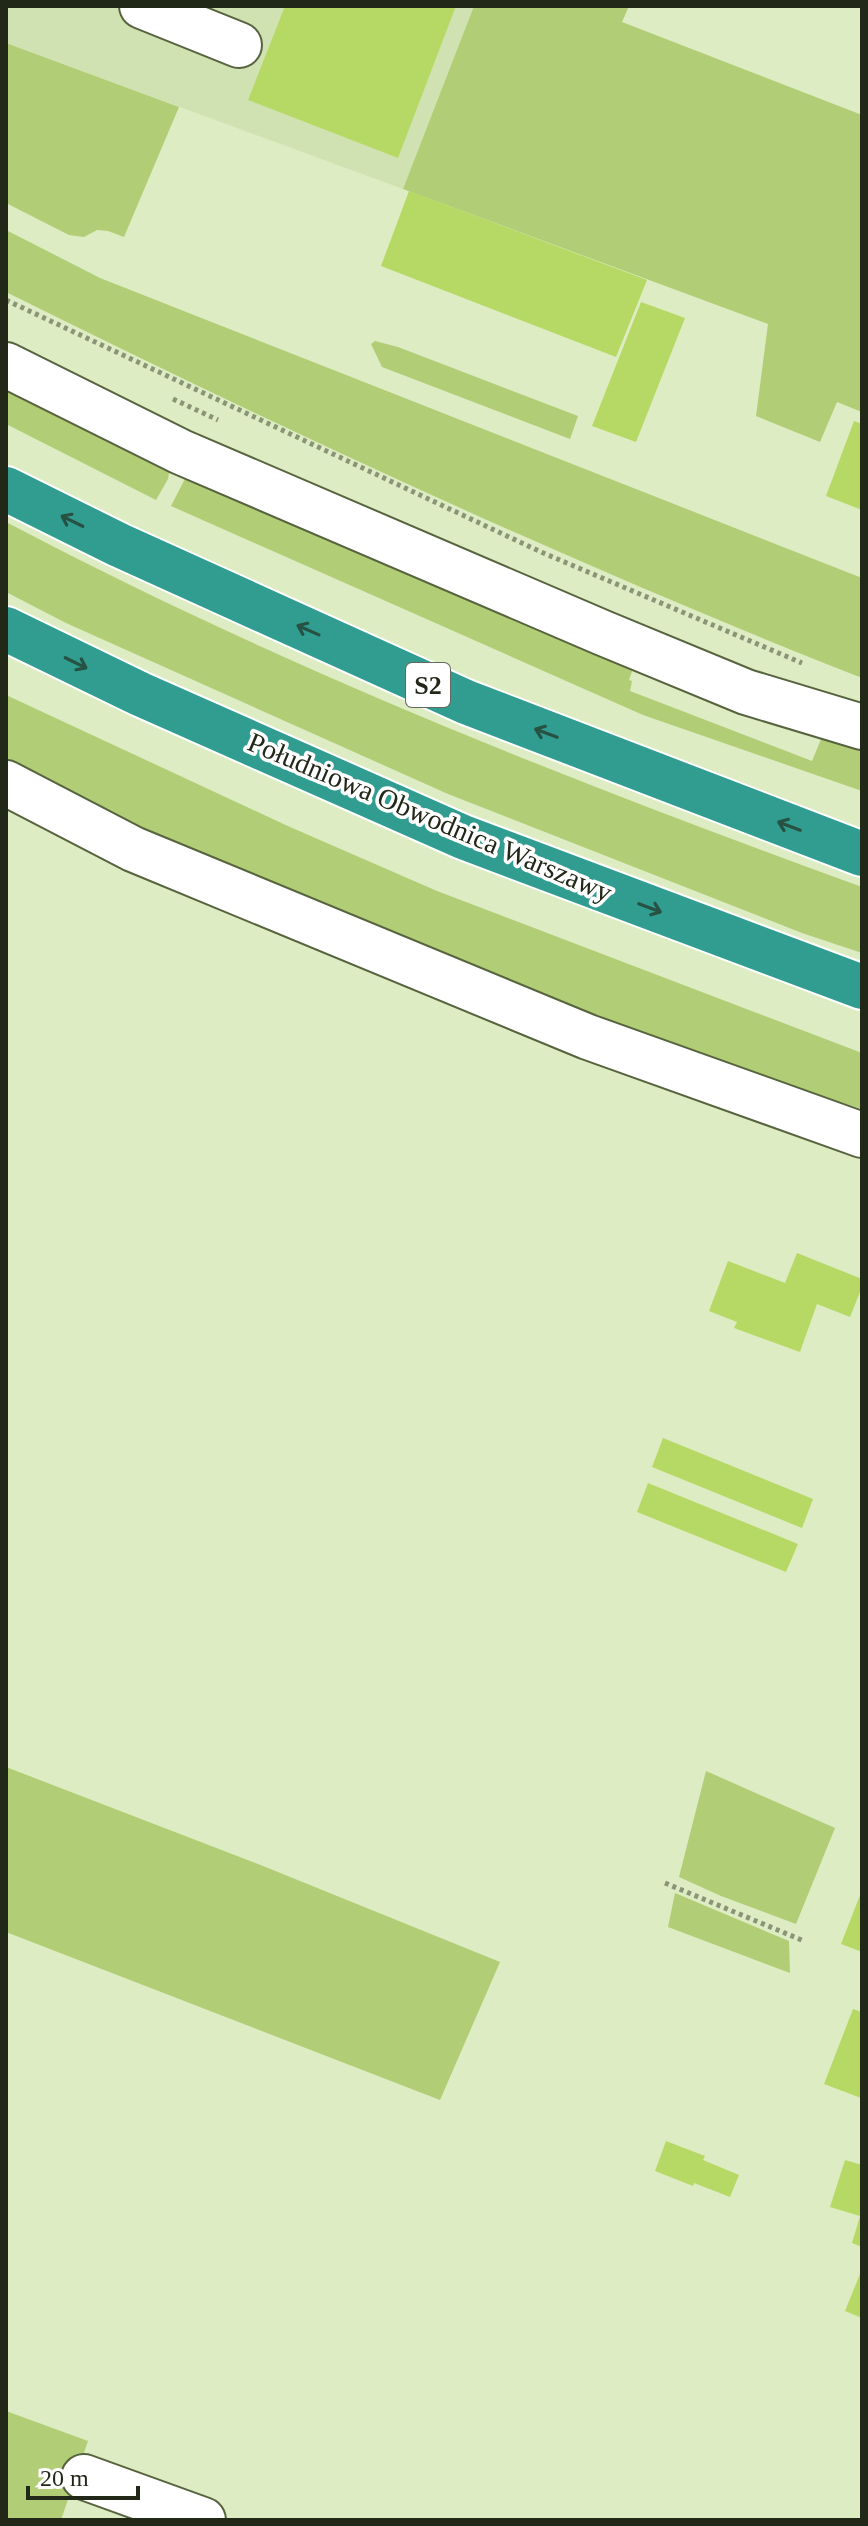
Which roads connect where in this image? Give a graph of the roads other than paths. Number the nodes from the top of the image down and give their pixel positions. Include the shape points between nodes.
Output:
1 (142, 6) edge
2 (239, 45) dead end
3 (6, 365) edge
4 (6, 489) edge
5 (6, 629) edge
6 (862, 727) edge
7 (6, 783) edge
8 (862, 854) edge
9 (862, 987) edge
10 (862, 1135) edge
11 (84, 2477) dead end
12 (203, 2520) edge

1 - 2 street
3 - 6 street via 181,452 603,633 746,692
8 -> 4 highway, S2 via 466,702
5 -> 9 highway, Południowa Obwodnica Warszawy via 463,837
7 - 10 street via 133,849 559,1025
11 - 12 street

